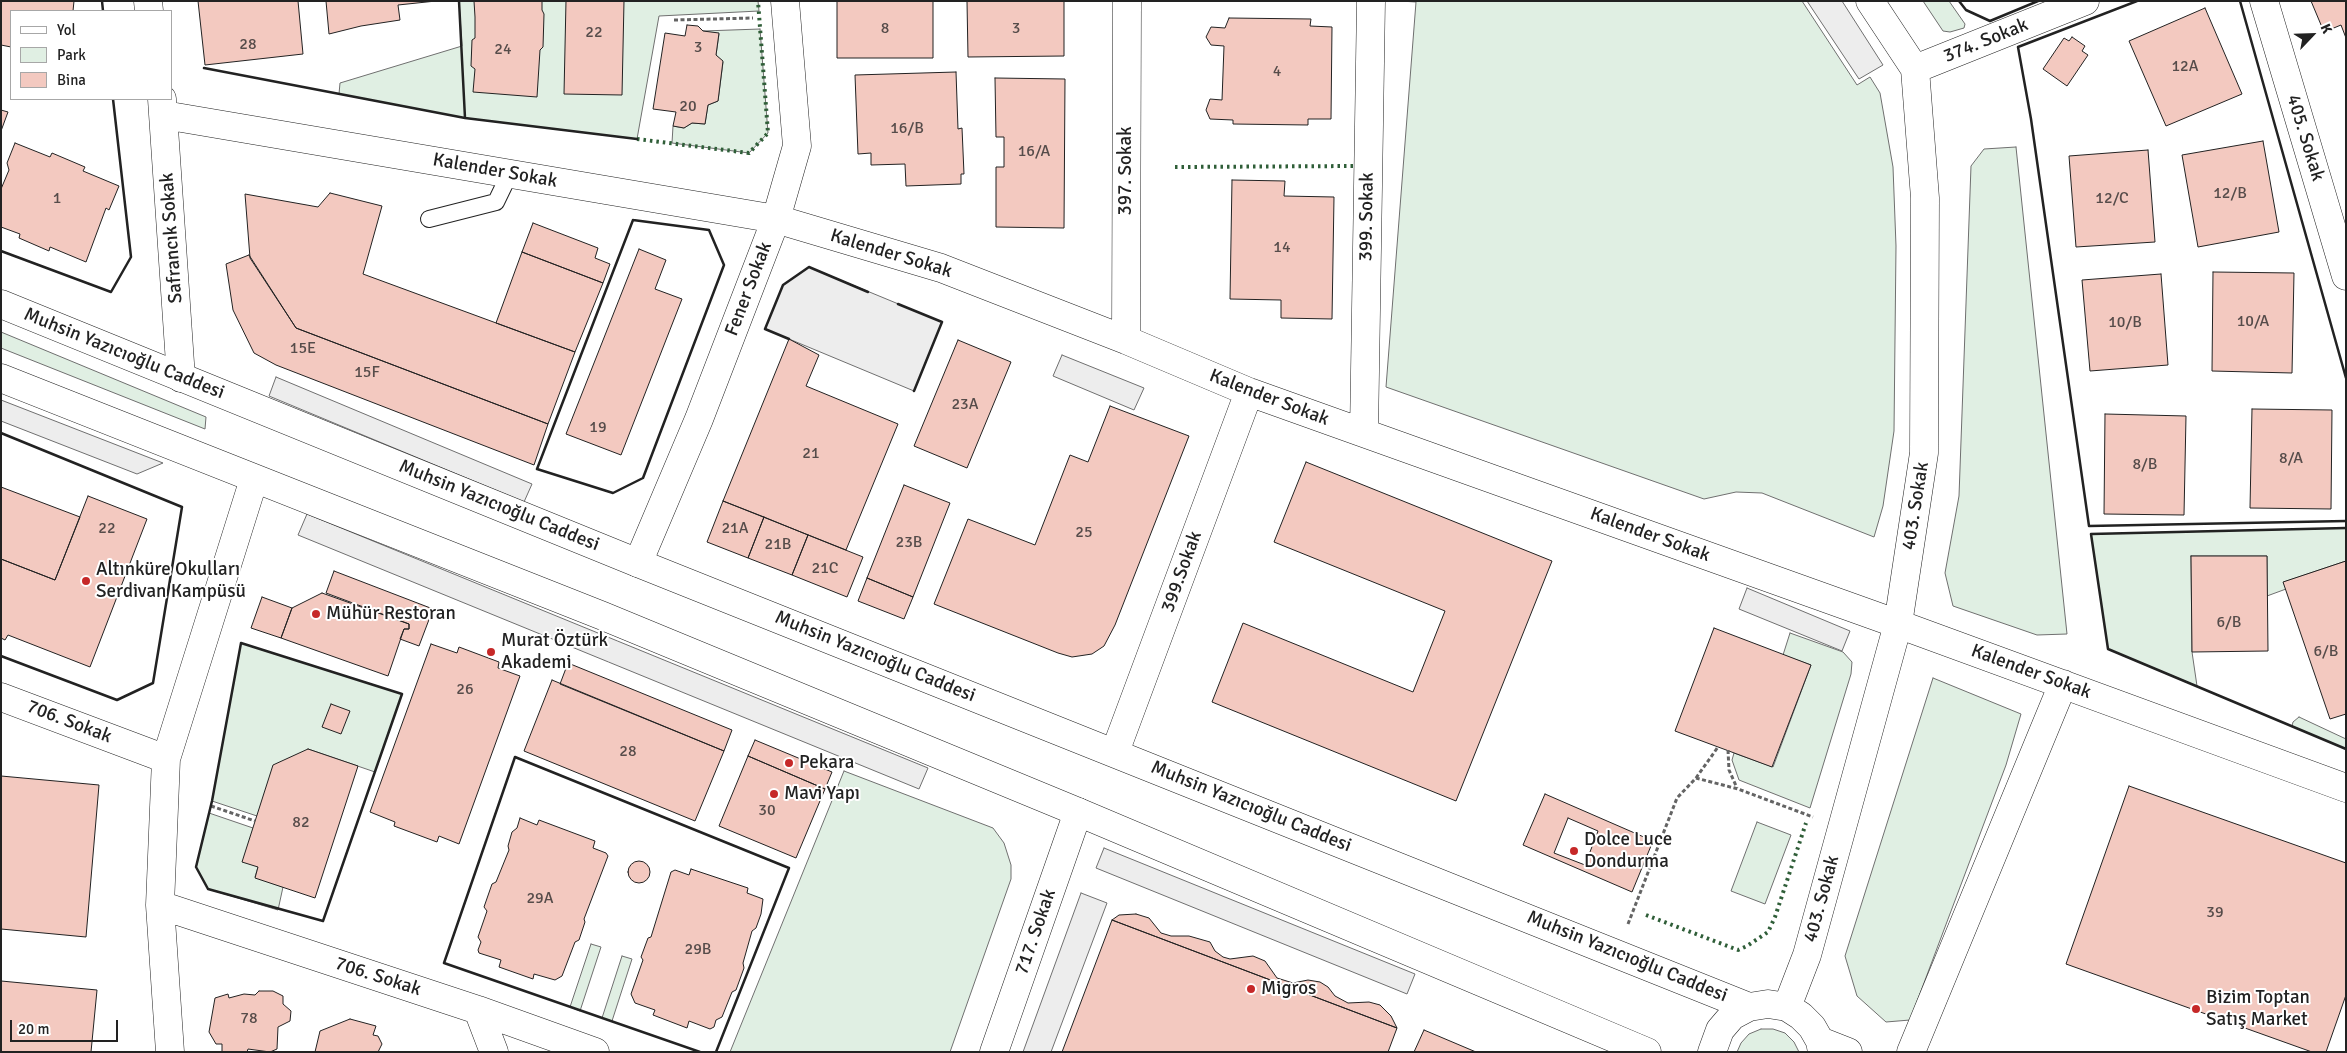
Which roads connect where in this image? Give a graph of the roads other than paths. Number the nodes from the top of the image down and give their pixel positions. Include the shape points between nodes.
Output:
1 (1127, 1) edge
2 (1371, 1) edge
3 (1870, 1) edge
4 (2085, 1) edge
5 (2264, 1) edge
6 (786, 9) edge
7 (1915, 69) junction
8 (163, 107) edge
9 (510, 174) junction
10 (429, 219) dead end
11 (776, 219) junction
12 (2346, 276) edge
13 (1, 304) edge
14 (1126, 340) junction
15 (1, 378) edge
16 (181, 378) junction
17 (1249, 392) junction
18 (1364, 433) junction
19 (254, 479) junction
20 (638, 562) junction
21 (1898, 624) junction
22 (2063, 684) junction
23 (1, 696) edge
24 (1115, 752) junction
25 (166, 759) junction
26 (2346, 788) edge
27 (1078, 812) junction
28 (160, 906) junction
29 (1750, 1007) junction
30 (1787, 1007) junction
31 (478, 1010) junction
32 (1821, 1047) edge
33 (170, 1052) edge
34 (494, 1052) edge
35 (595, 1052) edge
36 (994, 1052) edge
37 (1647, 1052) edge
38 (1712, 1052) edge
39 (1848, 1052) edge
40 (1912, 1052) edge

1 - 14 street, 397. Sokak
2 - 18 street, 399. Sokak
3 - 7 street, 403. Sokak
4 - 7 street, 374. Sokak
5 - 12 street, 405. Sokak
6 - 11 street, Fener Sokak via 797,146
7 - 21 street, 403. Sokak via 1925,198 1924,453
8 - 9 street, Kalender Sokak
8 - 16 street, Safrancık Sokak
9 - 10 lane via 496,202
9 - 11 street, Kalender Sokak
11 - 14 street, Kalender Sokak via 941,268
11 - 20 street, Fener Sokak via 699,419
13 - 16 street, Muhsin Yazıcıoğlu Caddesi
14 - 17 street, Kalender Sokak
15 - 19 street
16 - 20 street, Muhsin Yazıcıoğlu Caddesi
17 - 18 street, Kalender Sokak
17 - 24 street, 399.Sokak
18 - 21 street, Kalender Sokak
19 - 25 street
19 - 27 street via 603,616
20 - 24 street, Muhsin Yazıcıoğlu Caddesi
21 - 22 street, Kalender Sokak
21 - 30 street, 403. Sokak via 1807,955
22 - 26 street, Kalender Sokak
22 - 40 street
23 - 25 street, 706. Sokak
24 - 29 street, Muhsin Yazıcıoğlu Caddesi
25 - 28 street
27 - 36 street, 717. Sokak
27 - 37 street
28 - 31 street, 706. Sokak
28 - 33 street
29 - 30 street via 1768,1004
29 - 38 street via 1732,1016 1720,1030
30 - 32 street via 1812,1027
31 - 34 street
31 - 35 street, 706. Sokak
32 - 39 street

